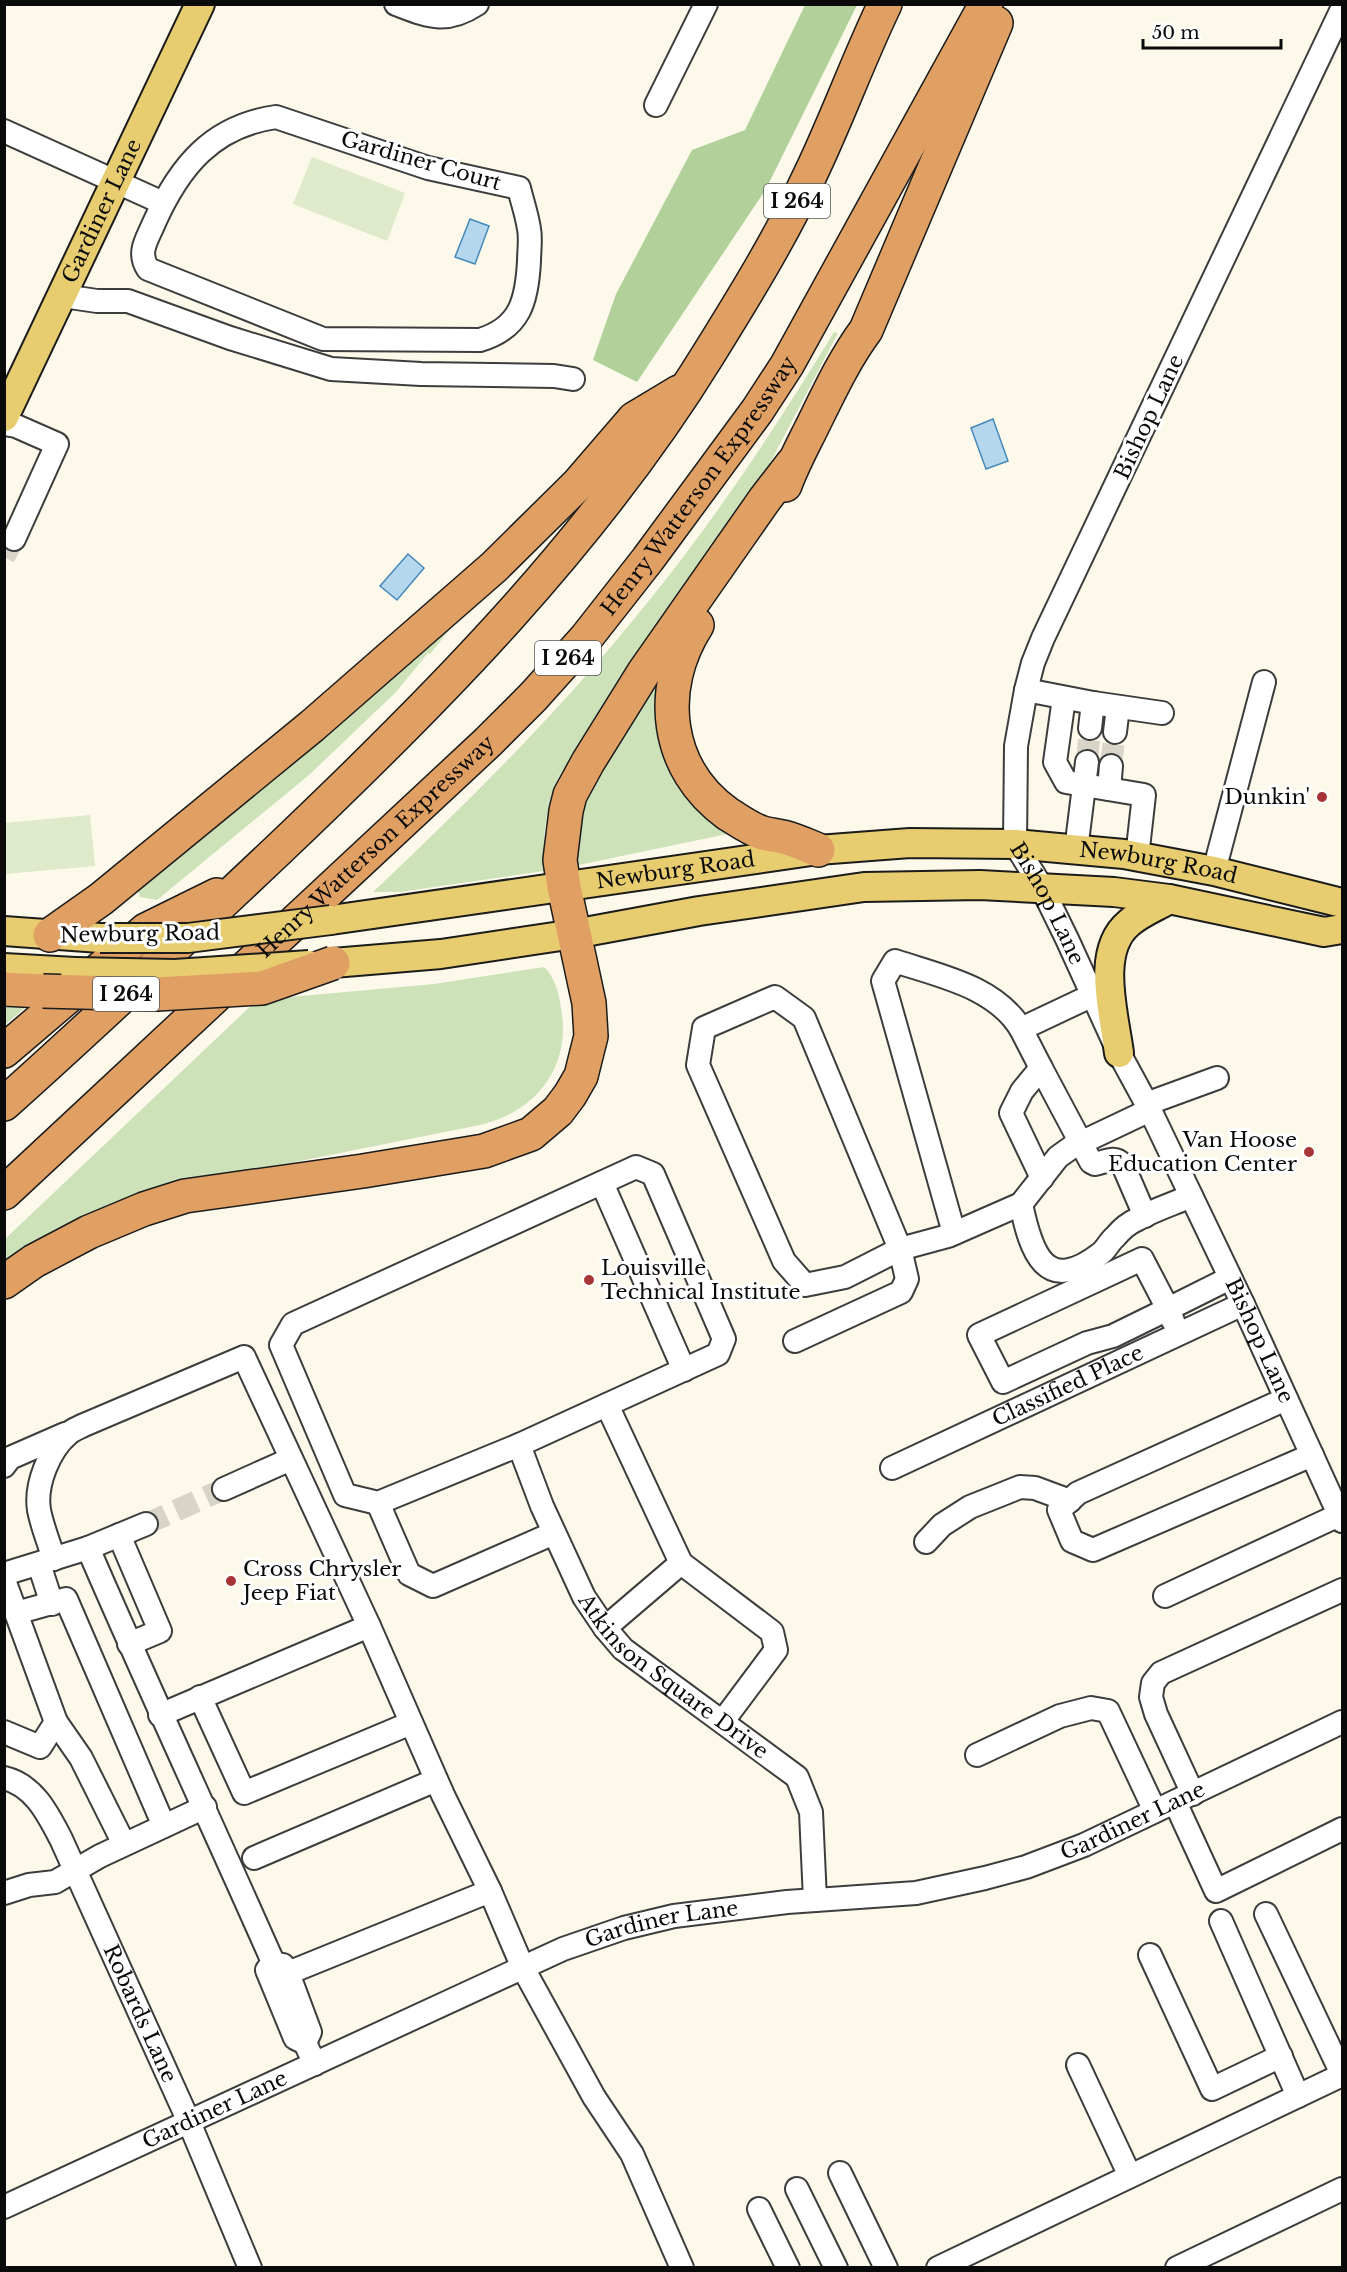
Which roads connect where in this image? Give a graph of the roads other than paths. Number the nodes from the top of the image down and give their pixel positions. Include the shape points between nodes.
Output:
1 (200, 4) edge
2 (396, 4) edge
3 (477, 4) edge
4 (706, 4) edge
5 (885, 4) edge
6 (986, 4) edge
7 (1003, 4) edge
8 (1342, 9) edge
9 (656, 105) dead end
10 (4, 131) edge
11 (117, 182) junction
12 (163, 203) junction
13 (63, 296) junction
14 (573, 379) dead end
15 (688, 386) junction
16 (4, 417) edge
17 (4, 424) edge
18 (792, 464) junction
19 (14, 539) tunnel mouth
20 (1264, 682) dead end
21 (1026, 690) junction
22 (1064, 698) junction
23 (1093, 704) junction
24 (1118, 707) junction
25 (1162, 713) dead end
26 (1090, 728) tunnel mouth
27 (1115, 732) tunnel mouth
28 (1087, 762) tunnel mouth
29 (1111, 766) tunnel mouth
30 (1084, 785) junction
31 (1108, 789) junction
32 (1015, 844) junction
33 (818, 850) junction
34 (1076, 850) junction
35 (1137, 857) junction
36 (1214, 871) junction
37 (245, 881) junction
38 (1041, 886) junction
39 (564, 888) junction
40 (1169, 899) junction
41 (1342, 903) edge
42 (1342, 929) edge
43 (4, 931) edge
44 (574, 934) junction
45 (50, 935) junction
46 (333, 963) junction
47 (4, 968) edge
48 (4, 989) edge
49 (1093, 995) junction
50 (1021, 1029) junction
51 (4, 1051) edge
52 (1119, 1053) junction
53 (1041, 1068) junction
54 (1217, 1078) dead end
55 (4, 1104) edge
56 (1148, 1107) junction
57 (1080, 1143) junction
58 (1042, 1178) junction
59 (602, 1183) junction
60 (4, 1193) edge
61 (1191, 1196) junction
62 (1021, 1204) junction
63 (1145, 1216) junction
64 (951, 1234) junction
65 (900, 1249) junction
66 (1230, 1278) junction
67 (4, 1282) edge
68 (1243, 1304) junction
69 (1168, 1309) junction
70 (1178, 1334) junction
71 (795, 1341) dead end
72 (684, 1370) junction
73 (1286, 1399) junction
74 (607, 1405) junction
75 (70, 1432) junction
76 (519, 1445) junction
77 (1312, 1455) junction
78 (291, 1459) junction
79 (4, 1466) edge
80 (892, 1468) dead end
81 (224, 1489) tunnel mouth
82 (1070, 1501) junction
83 (378, 1503) junction
84 (1341, 1518) edge
85 (146, 1524) tunnel mouth
86 (554, 1533) junction
87 (119, 1535) junction
88 (926, 1542) dead end
89 (88, 1548) junction
90 (46, 1561) junction
91 (681, 1563) junction
92 (4, 1574) edge
93 (4, 1580) edge
94 (1342, 1590) edge
95 (1165, 1596) dead end
96 (52, 1604) junction
97 (16, 1613) junction
98 (369, 1626) junction
99 (605, 1628) junction
100 (129, 1644) junction
101 (201, 1697) junction
102 (160, 1715) junction
103 (723, 1721) junction
104 (57, 1722) junction
105 (1342, 1722) edge
106 (411, 1723) junction
107 (4, 1732) edge
108 (977, 1755) dead end
109 (4, 1778) edge
110 (436, 1780) junction
111 (1174, 1802) junction
112 (205, 1807) junction
113 (164, 1826) junction
114 (1342, 1829) edge
115 (124, 1844) junction
116 (254, 1858) dead end
117 (75, 1869) junction
118 (490, 1891) junction
119 (4, 1893) edge
120 (815, 1900) junction
121 (1266, 1914) dead end
122 (1221, 1921) dead end
123 (1150, 1955) dead end
124 (280, 1968) junction
125 (523, 1968) junction
126 (1281, 2056) junction
127 (315, 2064) junction
128 (1078, 2064) dead end
129 (1342, 2075) edge
130 (1298, 2096) junction
131 (189, 2122) junction
132 (840, 2173) dead end
133 (1130, 2176) junction
134 (797, 2189) dead end
135 (1342, 2189) edge
136 (4, 2206) edge
137 (759, 2209) dead end
138 (250, 2268) edge
139 (681, 2268) edge
140 (788, 2268) edge
141 (836, 2268) edge
142 (886, 2268) edge
143 (938, 2268) edge
144 (1177, 2268) edge

1 - 11 main road, Gardiner Lane
2 - 3 street via 432,17 463,13
4 - 9 street
5 - 15 highway, I 264 via 810,176
6 - 60 highway, Henry Watterson Expressway / I 264 via 787,365 750,421 586,638 488,742
7 - 18 highway via 866,330
8 - 21 street, Bishop Lane via 1043,638
10 - 11 street
11 - 12 street
11 - 13 main road, Gardiner Lane
12 - 12 street, Gardiner Court via 186,165 203,148 250,122 276,117 428,168 519,188 530,231 528,282 517,316 507,328 480,340 323,339 148,269 142,251
13 - 14 street via 128,301 331,369
13 - 16 main road, Gardiner Lane
15 - 37 highway, I 264 via 631,468 525,600 434,700
15 - 45 highway via 634,419 578,484 494,567 312,726 101,899
17 - 19 street via 57,444
18 - 33 highway via 777,505 685,644 672,690 671,715 681,757 700,789 715,804 760,832
18 - 39 highway via 644,672 570,795 560,860
20 - 36 street
21 - 22 street
21 - 32 street, Bishop Lane via 1016,746
22 - 23 street
22 - 30 street via 1055,762 1066,782
23 - 24 street
23 - 26 street
24 - 25 street
24 - 27 street
28 - 30 street
29 - 31 street
30 - 31 street
30 - 34 street
31 - 35 street via 1144,795
32 - 33 main road, Newburg Road via 910,843
32 - 34 main road, Newburg Road
32 - 38 street, Bishop Lane
33 - 39 main road, Newburg Road
34 - 35 main road, Newburg Road
35 - 36 main road, Newburg Road
36 - 41 main road, Newburg Road
37 - 51 highway via 146,930
37 - 55 highway, I 264 via 95,1024
38 - 40 main road, Newburg Road
38 - 44 main road, Newburg Road via 864,887
38 - 49 street, Bishop Lane
39 - 44 highway
39 - 45 main road, Newburg Road, bridge via 188,938
40 - 42 main road, Newburg Road via 1324,932
40 - 52 main road via 1130,922 1113,943 1108,967
43 - 45 main road, Newburg Road
44 - 46 main road, Newburg Road via 441,954
44 - 67 highway via 589,1003 591,1036 581,1076 570,1095 531,1134 484,1151 185,1196 88,1233
46 - 47 main road, Newburg Road, bridge via 175,974
46 - 48 highway, bridge via 262,988 157,994
49 - 50 street
49 - 52 street, Bishop Lane
50 - 53 street
50 - 64 street via 1014,1018 975,987 895,961 883,981
52 - 56 street, Bishop Lane
53 - 57 street
53 - 58 street via 1022,1091 1011,1113
54 - 56 street
56 - 57 street
56 - 61 street, Bishop Lane
57 - 58 street via 1058,1157
57 - 63 street via 1095,1164 1116,1159 1123,1164
58 - 62 street
59 - 72 street
59 - 72 street via 636,1167 653,1174 724,1339 718,1354
59 - 83 street via 293,1324 281,1345 345,1495
61 - 63 street
61 - 66 street, Bishop Lane
62 - 63 street via 1027,1231 1041,1261 1050,1270 1070,1272 1101,1254 1115,1236
62 - 64 street
64 - 65 street
65 - 65 street via 845,1277 805,1286 784,1261 698,1065 704,1028 775,997 804,1018
65 - 71 street via 907,1279 901,1292
66 - 68 street, Bishop Lane
66 - 69 street
68 - 70 street, Classified Place
68 - 73 street, Bishop Lane
69 - 69 street via 1142,1259 979,1335 1003,1382
69 - 70 street
70 - 80 street, Classified Place
72 - 74 street
73 - 77 street, Bishop Lane
73 - 82 street via 1078,1493
74 - 76 street
74 - 91 street
75 - 78 street via 244,1357
75 - 79 street via 10,1458
75 - 90 street via 50,1458 39,1497
76 - 83 street
76 - 86 street, Atkinson Square Drive
77 - 82 street via 1093,1550 1072,1541 1059,1510
77 - 84 street, Bishop Lane
78 - 81 street
78 - 98 street
82 - 88 street via 1035,1488 1020,1487 970,1507 942,1525
83 - 86 street via 409,1574 433,1586
84 - 95 street
85 - 87 street
86 - 99 street, Atkinson Square Drive via 584,1597
87 - 89 street
87 - 100 street via 160,1631
89 - 90 street
89 - 100 street
90 - 92 street
90 - 96 street
91 - 99 street
91 - 103 street via 772,1632 776,1650
93 - 97 street
94 - 111 street via 1161,1673 1153,1683 1151,1697
96 - 97 street
96 - 113 street via 66,1599
97 - 104 street
98 - 101 street
98 - 106 street
99 - 103 street, Atkinson Square Drive via 623,1649
100 - 102 street
101 - 102 street
101 - 106 street via 244,1793
102 - 112 street
103 - 120 street, Atkinson Square Drive via 797,1777 811,1812
104 - 107 street via 40,1747
104 - 115 street via 81,1758
105 - 111 street, Gardiner Lane
106 - 110 street
108 - 111 street via 1060,1716 1091,1708 1108,1710
109 - 117 street, Robards Lane via 22,1786 38,1800
110 - 116 street
110 - 118 street
111 - 114 street via 1216,1891
111 - 120 street, Gardiner Lane via 1084,1845 1026,1867 916,1893
112 - 113 street
112 - 124 street
113 - 115 street
115 - 117 street
117 - 119 street via 55,1882
117 - 131 street, Robards Lane
118 - 124 street
118 - 125 street
120 - 125 street, Gardiner Lane via 674,1916 563,1949
121 - 129 street
122 - 126 street
123 - 126 street via 1212,2089
124 - 127 street via 267,1970 310,2032 305,2043
125 - 127 street, Gardiner Lane
125 - 139 street via 594,2097 632,2154
126 - 130 street
127 - 131 street, Gardiner Lane
128 - 133 street
129 - 130 street
130 - 133 street
131 - 136 street, Gardiner Lane
131 - 138 street, Robards Lane
132 - 142 street
133 - 143 street
134 - 141 street
135 - 144 street
137 - 140 street

